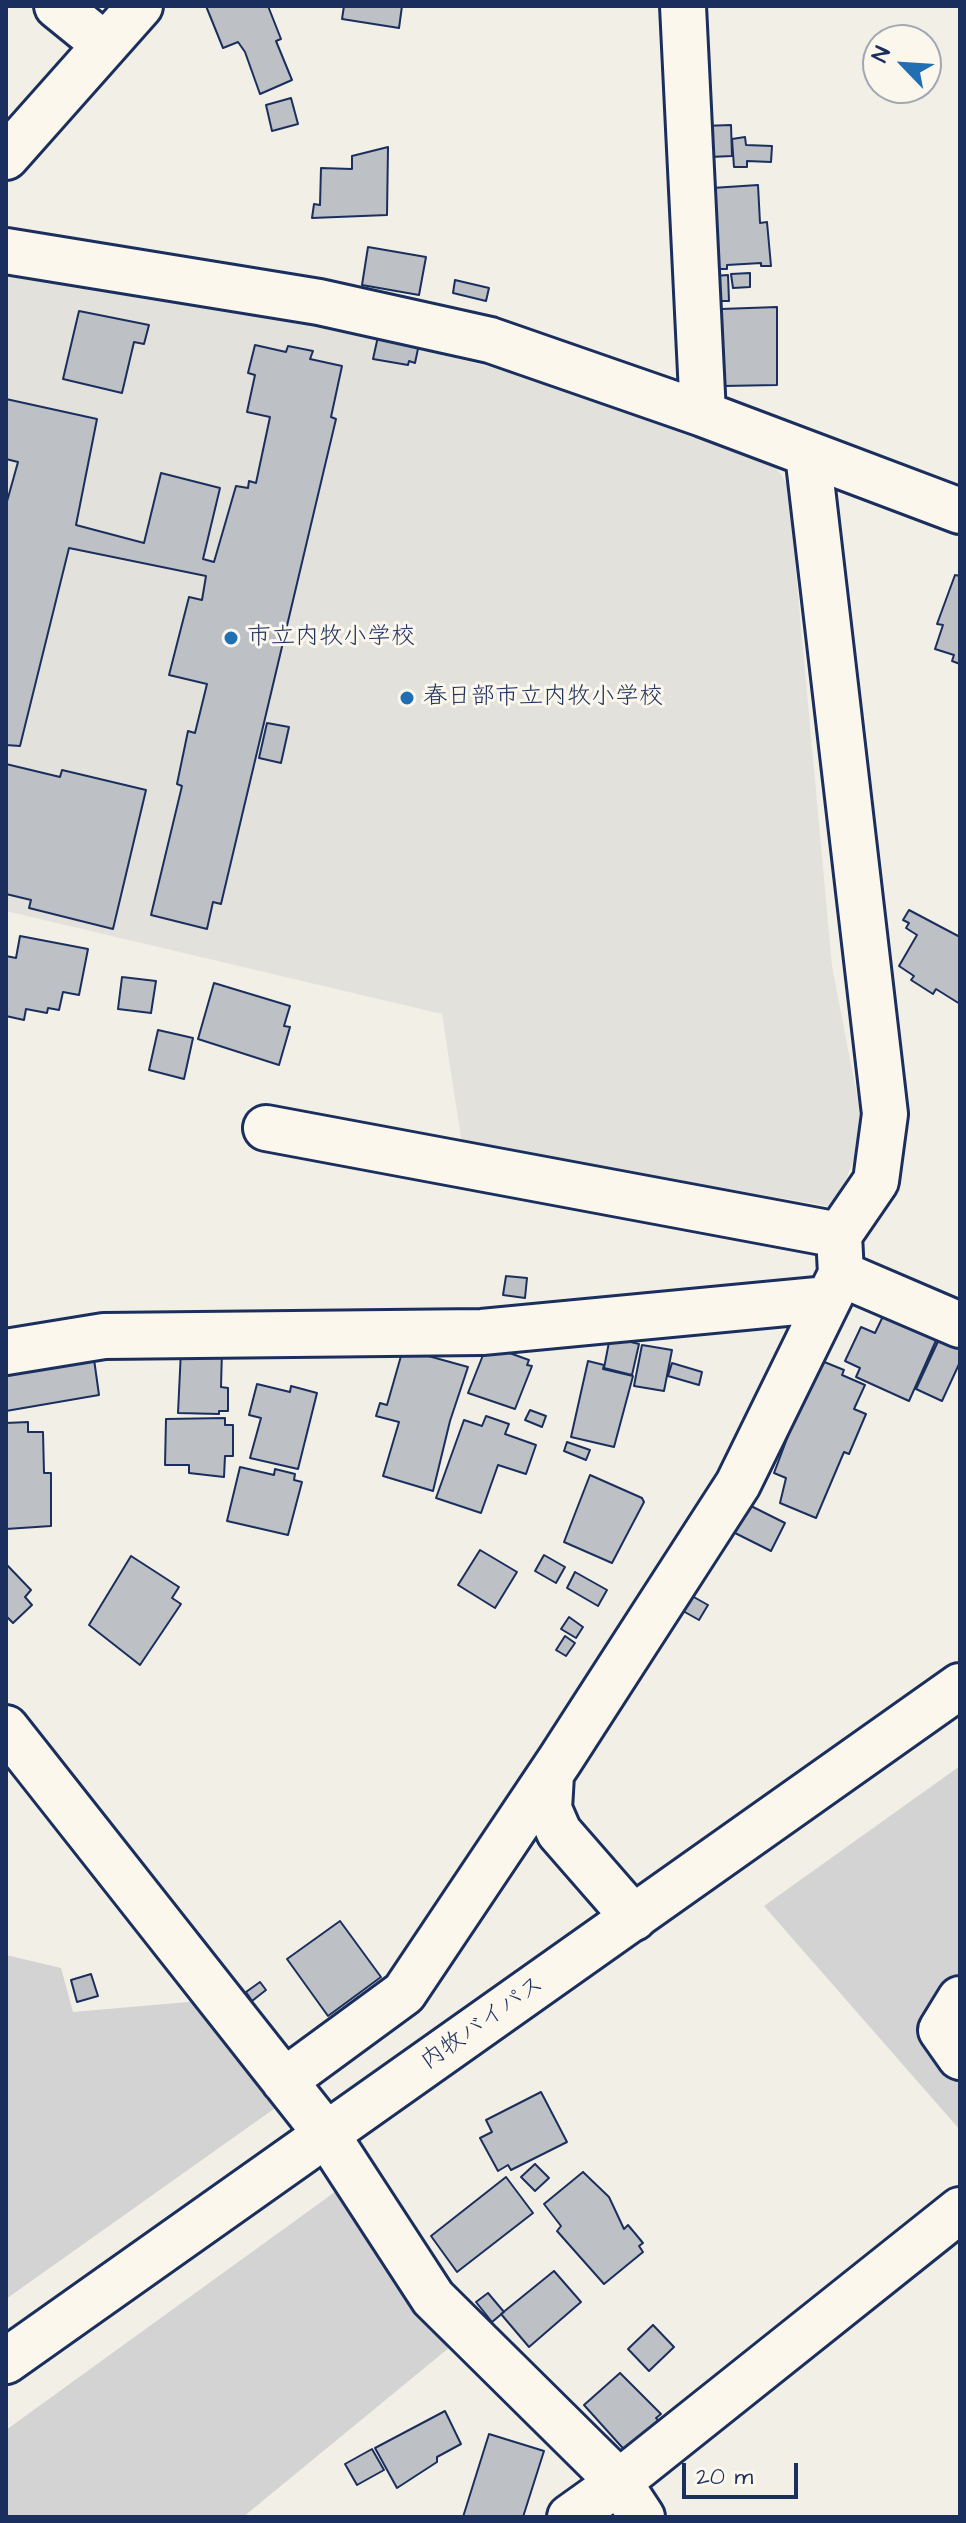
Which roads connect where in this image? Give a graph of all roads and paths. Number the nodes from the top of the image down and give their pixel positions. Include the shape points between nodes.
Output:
1 (57, 6) edge
2 (140, 6) edge
3 (683, 6) edge
4 (105, 45) junction
5 (6, 157) edge
6 (6, 251) edge
7 (703, 414) junction
8 (808, 454) junction
9 (960, 511) edge
10 (266, 1128) dead end
11 (836, 1269) junction
12 (960, 1325) edge
13 (6, 1352) edge
14 (960, 1686) edge
15 (6, 1728) edge
16 (551, 1775) junction
17 (634, 1918) junction
18 (960, 1999) edge
19 (960, 2057) edge
20 (284, 2081) junction
21 (327, 2135) junction
22 (960, 2210) edge
23 (6, 2361) edge
24 (631, 2500) edge
25 (570, 2517) edge

1 - 4 street
2 - 4 street
3 - 7 street
4 - 5 street
6 - 7 street via 319,302 490,340
7 - 8 street
8 - 9 street
8 - 11 street via 885,1114 876,1181
10 - 11 street
11 - 12 street
11 - 13 street via 482,1332 104,1336
11 - 16 street via 738,1484
14 - 17 street, 内牧バイパス
15 - 20 street
16 - 17 street via 549,1809 559,1832
16 - 20 street via 404,1993
17 - 21 street, 内牧バイパス
18 - 19 street via 941,2030
20 - 21 street
21 - 23 street, 内牧バイパス
21 - 24 street via 433,2298
22 - 24 street
24 - 25 street

